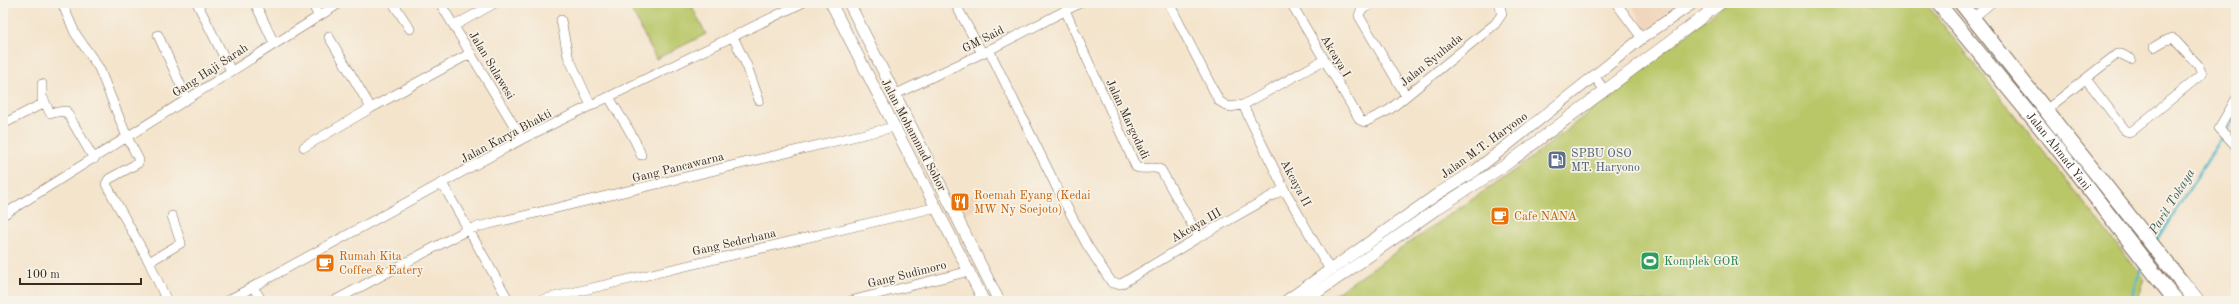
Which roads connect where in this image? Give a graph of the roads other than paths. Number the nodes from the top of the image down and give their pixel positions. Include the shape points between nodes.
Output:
1 (62, 3) edge
2 (196, 3) edge
3 (255, 3) edge
4 (312, 3) edge
5 (340, 3) edge
6 (393, 3) edge
7 (440, 3) edge
8 (495, 3) edge
9 (802, 3) edge
10 (831, 3) edge
11 (849, 3) edge
12 (1080, 3) edge
13 (1169, 3) edge
14 (1291, 3) edge
15 (1373, 3) edge
16 (1499, 3) edge
17 (1616, 3) edge
18 (1693, 3) edge
19 (1721, 3) edge
20 (1961, 3) edge
21 (1991, 3) edge
22 (1946, 6) edge
23 (957, 7) dead end
24 (1706, 7) edge
25 (1065, 10) junction
26 (318, 15) junction
27 (1973, 18) junction
28 (561, 20) dead end
29 (454, 26) junction
30 (410, 29) dead end
31 (158, 35) dead end
32 (329, 37) dead end
33 (733, 37) junction
34 (1642, 38) junction
35 (274, 43) junction
36 (871, 46) junction
37 (2154, 47) dead end
38 (986, 51) junction
39 (471, 53) junction
40 (857, 55) junction
41 (2131, 59) dead end
42 (1324, 60) junction
43 (231, 71) junction
44 (1595, 77) junction
45 (2086, 79) junction
46 (42, 84) dead end
47 (1605, 91) junction
48 (896, 94) junction
49 (1406, 96) junction
50 (609, 97) junction
51 (43, 98) junction
52 (187, 99) junction
53 (2236, 99) edge
54 (759, 100) dead end
55 (1243, 105) junction
56 (591, 106) junction
57 (371, 108) junction
58 (2046, 110) junction
59 (1360, 120) joint
60 (3, 124) edge
61 (894, 127) junction
62 (127, 137) junction
63 (522, 139) junction
64 (2234, 144) edge
65 (304, 147) dead end
66 (641, 155) dead end
67 (94, 159) junction
68 (442, 183) junction
69 (1284, 189) junction
70 (937, 207) junction
71 (3, 215) edge
72 (172, 216) dead end
73 (469, 229) junction
74 (1389, 230) junction
75 (1199, 236) junction
76 (1396, 239) junction
77 (149, 262) junction
78 (1330, 270) junction
79 (970, 271) junction
80 (2181, 281) joint
81 (253, 287) junction
82 (2173, 298) edge
83 (167, 301) edge
84 (227, 301) edge
85 (262, 301) edge
86 (334, 301) edge
87 (509, 301) edge
88 (537, 301) edge
89 (850, 301) edge
90 (984, 301) edge
91 (1000, 301) edge
92 (1286, 301) edge
93 (1305, 301) edge
94 (2197, 301) edge

1 - 62 street via 74,33 99,68
2 - 43 street
3 - 35 street
4 - 26 street
5 - 26 street, Gang Haji Sarah
6 - 30 street
7 - 29 street, Jalan Sulawesi
8 - 29 street
9 - 33 street, Jalan Karya Bhakti
10 - 40 street, Jalan Mohammad Sohor
11 - 36 street, Jalan Mohammad Sohor
12 - 25 street, GM Said
13 - 55 street via 1219,101 1229,107
14 - 42 street, Akcaya I
15 - 49 street via 1361,10 1359,16
16 - 49 street, Jalan Syuhada via 1502,14 1495,24
17 - 34 street
18 - 34 street, Jalan M.T. Haryono
19 - 24 street
20 - 27 main road, Jalan Ahmad Yani
21 - 27 street
22 - 82 main road, Jalan Ahmad Yani
23 - 38 street
24 - 47 street
25 - 38 street, GM Said
25 - 75 street, Jalan Margodadi via 1136,167 1161,170
26 - 35 street, Gang Haji Sarah
27 - 58 main road, Jalan Ahmad Yani
28 - 56 street via 568,56
29 - 39 street, Jalan Sulawesi
31 - 52 street
32 - 57 street
33 - 50 street, Jalan Karya Bhakti
33 - 54 street
34 - 44 street, Jalan M.T. Haryono
35 - 43 street, Gang Haji Sarah
36 - 40 street
36 - 48 street, Jalan Mohammad Sohor
37 - 45 street via 2173,38 2198,65 2202,74 2131,132 2126,131
38 - 48 street, GM Said
38 - 75 street, Akcaya III via 1087,245 1110,282 1120,284
39 - 57 street
39 - 63 street, Jalan Sulawesi
40 - 61 street, Jalan Mohammad Sohor
41 - 45 street via 2117,54
42 - 55 street
42 - 59 street, Akcaya I
43 - 52 street, Gang Haji Sarah
44 - 47 street
44 - 74 street, Jalan M.T. Haryono via 1476,170
45 - 58 street
46 - 51 street
47 - 76 street via 1507,164 1438,208
48 - 91 street, Jalan Mohammad Sohor
49 - 59 street, Jalan Syuhada via 1376,118 1368,122
50 - 56 street, Jalan Karya Bhakti
50 - 66 street via 636,140
51 - 60 street via 40,105
51 - 67 street via 50,113 66,111
52 - 62 street, Gang Haji Sarah
53 - 64 street via 2220,126 2220,131
55 - 69 street, Akcaya II
56 - 63 street, Jalan Karya Bhakti
57 - 65 street
58 - 80 main road, Jalan Ahmad Yani
61 - 70 street, Jalan Mohammad Sohor
61 - 73 street, Gang Pancawarna
62 - 67 street, Gang Haji Sarah
62 - 77 street via 138,164 108,179 106,184
63 - 68 street, Jalan Karya Bhakti
67 - 71 street, Gang Haji Sarah
68 - 73 street
68 - 81 street, Jalan Karya Bhakti
69 - 75 street, Akcaya III
69 - 78 street, Akcaya II
70 - 79 street, Jalan Mohammad Sohor
70 - 88 street, Gang Sederhana
72 - 77 street via 181,243
73 - 86 street, Gang Pancawarna
73 - 87 street
74 - 76 street
74 - 78 street, Jalan M.T. Haryono
76 - 93 street
77 - 83 street
78 - 92 street, Jalan M.T. Haryono
79 - 89 street, Gang Sudimoro
79 - 90 street, Jalan Mohammad Sohor
80 - 94 highway, Jalan Ahmad Yani
81 - 84 street, Jalan Karya Bhakti
81 - 85 street

